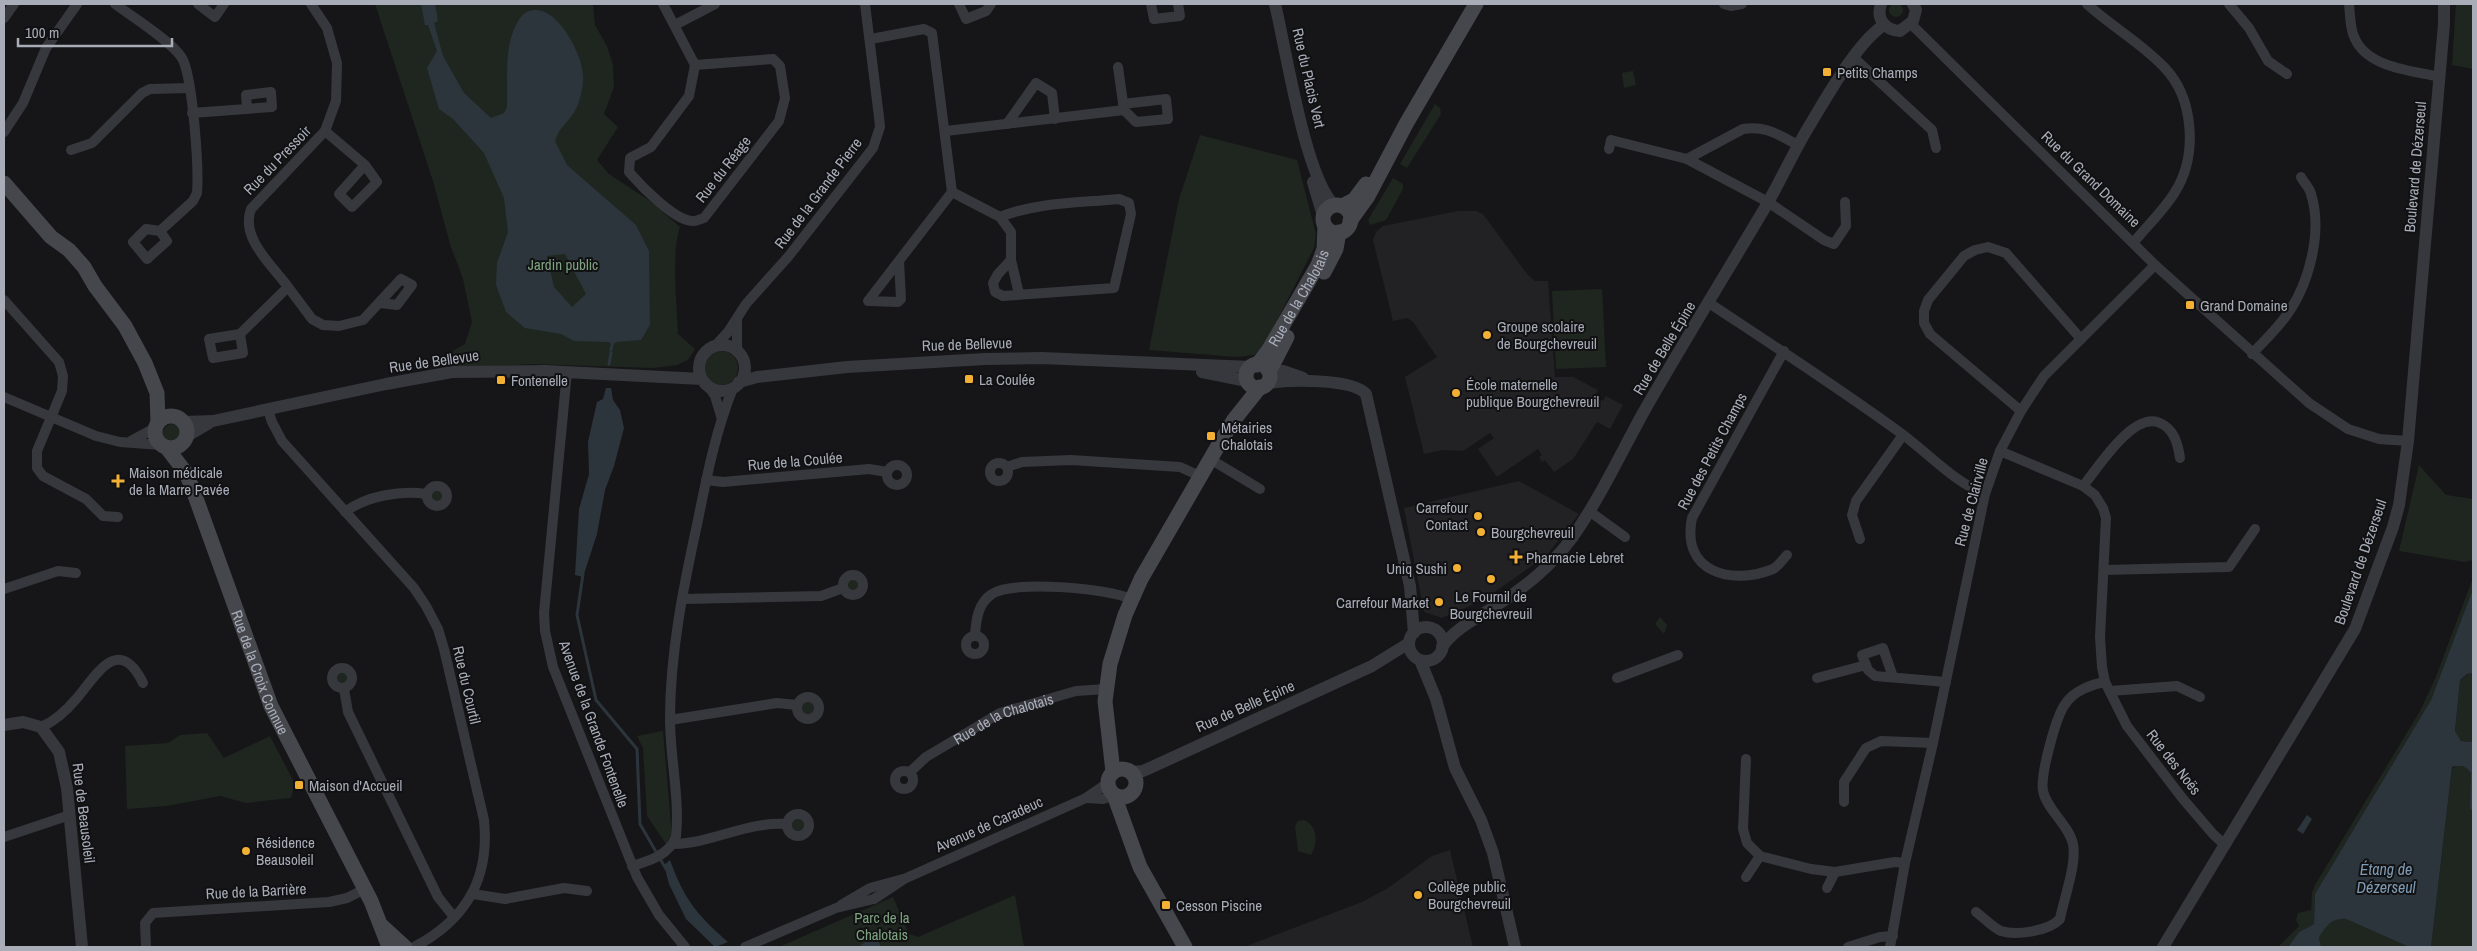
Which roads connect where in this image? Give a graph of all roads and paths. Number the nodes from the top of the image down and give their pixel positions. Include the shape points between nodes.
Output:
1 (14, 4) edge
2 (77, 4) edge
3 (115, 4) edge
4 (198, 4) edge
5 (224, 4) edge
6 (311, 4) edge
7 (663, 4) edge
8 (715, 4) edge
9 (865, 4) edge
10 (960, 4) edge
11 (991, 4) edge
12 (1151, 4) edge
13 (1178, 4) edge
14 (1276, 4) edge
15 (1476, 4) edge
16 (1724, 4) edge
17 (1742, 4) edge
18 (1881, 4) edge
19 (1913, 4) edge
20 (2087, 4) edge
21 (2229, 4) edge
22 (2349, 4) edge
23 (2444, 4) edge
24 (4, 18) edge
25 (1911, 24) junction
26 (675, 25) junction
27 (1884, 25) junction
28 (871, 39) junction
29 (1854, 58) junction
30 (695, 65) junction
31 (1118, 67) dead end
32 (2287, 74) dead end
33 (2439, 78) junction
34 (189, 88) junction
35 (19, 110) junction
36 (247, 110) dead end
37 (192, 113) junction
38 (4, 118) edge
39 (1055, 119) junction
40 (1007, 124) junction
41 (1406, 124) junction
42 (326, 131) junction
43 (946, 131) junction
44 (4, 132) edge
45 (1798, 145) junction
46 (1936, 148) dead end
47 (1608, 149) dead end
48 (71, 150) dead end
49 (1687, 159) junction
50 (365, 165) dead end
51 (2301, 177) dead end
52 (4, 183) edge
53 (952, 192) junction
54 (1768, 202) junction
55 (1845, 202) dead end
56 (1331, 213) junction
57 (1000, 217) junction
58 (1350, 221) junction
59 (160, 231) dead end
60 (1339, 232) junction
61 (2134, 242) junction
62 (1011, 260) junction
63 (899, 262) dead end
64 (2155, 265) junction
65 (288, 287) junction
66 (1019, 294) junction
67 (4, 300) edge
68 (381, 303) dead end
69 (1709, 303) junction
70 (737, 319) junction
71 (240, 334) dead end
72 (2081, 339) junction
73 (715, 346) junction
74 (1784, 351) junction
75 (2252, 354) junction
76 (740, 356) junction
77 (699, 365) junction
78 (567, 372) junction
79 (777, 374) junction
80 (1258, 376) junction
81 (664, 378) junction
82 (705, 382) junction
83 (736, 385) junction
84 (157, 393) junction
85 (4, 397) edge
86 (268, 410) junction
87 (2021, 411) junction
88 (51, 416) junction
89 (721, 416) junction
90 (156, 425) junction
91 (183, 429) junction
92 (1903, 435) junction
93 (2408, 441) junction
94 (130, 442) junction
95 (164, 447) junction
96 (2000, 451) junction
97 (2180, 458) dead end
98 (1210, 459) junction
99 (1007, 467) dead end
100 (887, 472) dead end
101 (186, 474) junction
102 (1200, 476) junction
103 (706, 480) junction
104 (2083, 486) junction
105 (1260, 488) dead end
106 (426, 494) dead end
107 (1985, 494) junction
108 (1589, 511) junction
109 (345, 512) junction
110 (118, 517) dead end
111 (2255, 529) dead end
112 (1625, 537) dead end
113 (1860, 539) dead end
114 (1787, 555) dead end
115 (2104, 570) junction
116 (76, 573) dead end
117 (1410, 586) junction
118 (843, 588) dead end
119 (4, 589) edge
120 (683, 599) junction
121 (1131, 599) junction
122 (1466, 623) junction
123 (1431, 629) junction
124 (975, 635) dead end
125 (1411, 638) junction
126 (1439, 652) junction
127 (1678, 655) dead end
128 (1418, 659) junction
129 (1866, 665) junction
130 (1372, 666) junction
131 (1893, 677) junction
132 (1617, 678) dead end
133 (1817, 678) dead end
134 (1946, 682) junction
135 (143, 683) dead end
136 (2108, 686) junction
137 (344, 689) dead end
138 (1106, 689) junction
139 (2200, 698) dead end
140 (1436, 699) junction
141 (797, 705) dead end
142 (670, 720) junction
143 (4, 725) edge
144 (41, 727) junction
145 (1934, 743) junction
146 (1746, 759) dead end
147 (910, 772) dead end
148 (1120, 781) junction
149 (1844, 802) dead end
150 (70, 815) junction
151 (787, 824) dead end
152 (4, 836) edge
153 (674, 844) junction
154 (2225, 845) junction
155 (1760, 856) junction
156 (1905, 863) junction
157 (632, 866) junction
158 (1835, 872) junction
159 (1746, 876) dead end
160 (1827, 888) dead end
161 (360, 891) junction
162 (587, 891) dead end
163 (473, 894) junction
164 (1976, 912) dead end
165 (454, 917) junction
166 (377, 918) junction
167 (1893, 936) junction
168 (82, 947) edge
169 (146, 947) edge
170 (389, 947) edge
171 (405, 947) edge
172 (414, 947) edge
173 (685, 947) edge
174 (745, 947) edge
175 (1185, 947) edge
176 (1515, 947) edge
177 (1848, 947) edge
178 (1890, 947) edge
179 (2163, 947) edge

1 - 24 street
2 - 35 street via 46,48
3 - 34 street via 163,40 182,59
4 - 5 street via 215,17
6 - 42 street, Rue du Pressoir via 327,28 337,63 336,101
7 - 26 street
8 - 26 street
9 - 28 street, Rue de la Grande Pierre
10 - 11 street via 966,19 986,11
12 - 13 street via 1154,19 1180,16
14 - 56 street, Rue du Placis Vert via 1311,159
15 - 41 main road
16 - 17 street
18 - 27 street via 1879,15
19 - 25 street via 1915,16
20 - 61 street via 2165,68 2183,98 2188,115 2187,163 2176,192
21 - 32 street via 2249,28 2268,61
22 - 33 street via 2354,36 2365,52 2382,64
23 - 33 street, Boulevard de Dézerseul
25 - 27 street via 1900,31
25 - 61 street, Rue du Grand Domaine
26 - 30 street
27 - 29 street, Rue de Belle Épine
28 - 43 street via 924,29 932,33
28 - 70 street, Rue de la Grande Pierre via 880,127 872,148
29 - 45 street, Rue de Belle Épine
29 - 46 street via 1932,130
30 - 30 street, Rue du Réage via 689,96 651,147 630,158 629,172 643,189 682,218 693,222 704,218 779,121 785,98 780,66 773,59
31 - 39 street via 1124,107
33 - 93 street, Boulevard de Dézerseul
34 - 37 street
34 - 48 street via 142,92 92,143
35 - 38 street
35 - 44 street
36 - 37 street
37 - 59 street via 197,193
39 - 40 street
39 - 40 street via 1052,93 1036,83
40 - 43 street
41 - 56 main road via 1361,192 1354,200
41 - 58 main road via 1365,202
42 - 50 street, Rue du Pressoir
42 - 65 street, Rue du Pressoir via 259,200 249,215 251,238
43 - 53 street
45 - 49 street via 1764,128 1753,127 1743,129
45 - 54 street, Rue de Belle Épine
47 - 49 street via 1610,140
49 - 54 street
51 - 75 street via 2311,193 2315,222 2306,281 2287,316
52 - 84 main road via 51,237 66,262 95,286 125,326
53 - 57 street
53 - 63 street
54 - 55 street via 1834,244 1846,226
54 - 69 street, Rue de Belle Épine
56 - 58 main road via 1348,212
56 - 60 main road via 1331,231
56 - 80 main road, Rue de la Chalotais via 1318,265 1268,351
57 - 62 street via 1011,232
57 - 66 street via 1042,206 1119,199 1129,203 1131,214 1114,288
58 - 60 main road
60 - 80 main road, Rue de la Chalotais via 1332,259 1276,359
61 - 64 street, Rue du Grand Domaine
62 - 66 street
62 - 66 street via 993,283 995,292 1003,296
64 - 72 street, Rue de Clairville
64 - 75 street, Rue du Grand Domaine
65 - 68 street, Rue du Pressoir via 312,319 323,325 339,326 363,320
65 - 71 street
67 - 88 street via 59,362 63,376 62,391
69 - 74 street
69 - 108 street, Rue de Belle Épine
70 - 73 street, Rue de la Grande Pierre
70 - 76 street
72 - 87 street, Rue de Clairville via 2044,376
72 - 87 street via 2006,253 1988,248 1964,256 1928,300 1924,323 1930,334
73 - 76 street via 729,347
73 - 77 street via 704,353
74 - 92 street
74 - 114 street, Rue des Petits Champs via 1692,518 1689,534 1693,550 1703,564 1718,574 1737,576 1775,568
75 - 93 street, Rue du Grand Domaine via 2309,403 2348,429 2378,439
76 - 79 street, Rue de Bellevue via 758,369
76 - 83 street via 744,370
77 - 81 street, Rue de Bellevue
77 - 82 street
78 - 81 street, Rue de Bellevue
78 - 86 street, Rue de Bellevue via 496,370 433,374
78 - 157 street, Avenue de la Grande Fontenelle via 544,613 545,631 553,667
79 - 80 street, Rue de Bellevue via 1023,358 1160,364
79 - 83 street, Rue de Bellevue
80 - 98 main road, Rue de la Chalotais
80 - 117 street, Rue de Bellevue via 1352,387 1366,394
81 - 82 street, Rue de Bellevue
82 - 83 street via 720,390
82 - 89 street via 715,396
83 - 89 street
84 - 90 main road
84 - 91 main road
85 - 88 street
86 - 91 street, Rue de Bellevue
86 - 109 street, Rue du Courtil via 282,441
87 - 96 street, Rue de Clairville
88 - 94 street via 96,436
88 - 110 street via 36,451 36,468 43,476 86,499 103,516
89 - 103 street
90 - 91 main road via 166,417
90 - 94 street
90 - 95 main road via 155,438
91 - 95 main road via 177,448
91 - 101 main road, Rue de la Croix Connue
92 - 107 street via 1971,489
92 - 113 street via 1856,501 1852,515
93 - 154 street, Boulevard de Dézerseul via 2393,527 2355,629
94 - 95 street
95 - 101 main road, Rue de la Croix Connue
96 - 104 street, Rue des Noës
96 - 107 street, Rue de Clairville
97 - 104 street via 2178,444 2168,427 2156,421 2142,422 2130,430
98 - 102 main road, Rue de la Chalotais
98 - 105 street
99 - 102 street via 1022,462 1071,460 1180,467
100 - 103 street, Rue de la Coulée via 868,469 723,482
101 - 161 main road, Rue de la Croix Connue via 272,706 350,864
102 - 121 main road, Rue de la Chalotais
103 - 120 street
104 - 115 street, Rue des Noës via 2095,495 2106,518
106 - 109 street via 406,492 364,502
107 - 134 street, Rue de Clairville
108 - 112 street
108 - 122 street, Rue de Belle Épine via 1545,568 1499,604
109 - 163 street, Rue du Courtil via 414,588 438,629 484,820 486,848
111 - 115 street via 2229,567
115 - 136 street, Rue des Noës via 2100,637 2102,667
116 - 119 street via 58,571
117 - 123 street
117 - 125 street
118 - 120 street via 821,596
120 - 142 street
121 - 124 street via 1073,588 1002,589 990,595 981,606
121 - 138 main road, Rue de la Chalotais via 1114,647
122 - 123 street, Rue de Belle Épine
122 - 126 street, Rue de Belle Épine
123 - 125 street via 1421,629
123 - 126 street via 1439,635
125 - 128 street via 1411,653
125 - 130 street, Rue de Belle Épine
126 - 128 street via 1428,661
126 - 140 street
127 - 132 street
128 - 130 street, Rue de Belle Épine
128 - 140 street
129 - 131 street via 1875,676
129 - 131 street via 1862,655 1883,648
129 - 133 street
130 - 148 street, Rue de Belle Épine
131 - 134 street
134 - 145 street, Rue de Clairville
135 - 144 street via 136,668 119,660 108,663 97,670 54,722
136 - 139 street via 2177,686
136 - 154 street, Rue des Noës via 2127,726 2183,799
136 - 164 street via 2092,685 2066,702 2060,711 2042,775 2043,793 2073,842 2073,860 2060,919 2037,931 2001,931
137 - 165 street via 348,712 438,897
138 - 147 street, Rue de la Chalotais via 1076,691 1000,713 926,757
138 - 148 main road, Rue de la Chalotais via 1105,711
140 - 176 street via 1454,768 1481,820 1493,853
141 - 142 street via 777,703
142 - 153 street via 677,829
143 - 144 street via 23,722
144 - 150 street, Rue de Beausoleil via 59,752
145 - 149 street via 1881,740 1866,748 1844,782
145 - 156 street, Rue de Clairville
146 - 155 street via 1743,829 1747,843
148 - 174 street, Avenue de Caradeuc via 1103,799 1086,798 904,879 874,899 836,908
148 - 175 main road, Rue de la Chalotais via 1126,831 1140,867
150 - 152 street
150 - 168 street, Rue de Beausoleil
151 - 153 street via 761,824 703,841
153 - 157 street via 653,860
154 - 179 street, Boulevard de Dézerseul
155 - 158 street
155 - 159 street
156 - 158 street
156 - 167 street, Rue de Clairville
157 - 173 street, Avenue de la Grande Fontenelle via 648,899
158 - 160 street
161 - 166 main road
161 - 169 street, Rue de la Barrière via 329,902 160,911 148,917 145,924
162 - 163 street via 564,888 505,899
163 - 165 street, Rue du Courtil
165 - 172 street, Rue du Courtil via 432,937
166 - 170 main road
166 - 171 main road
167 - 177 street
167 - 178 street, Rue de Clairville

